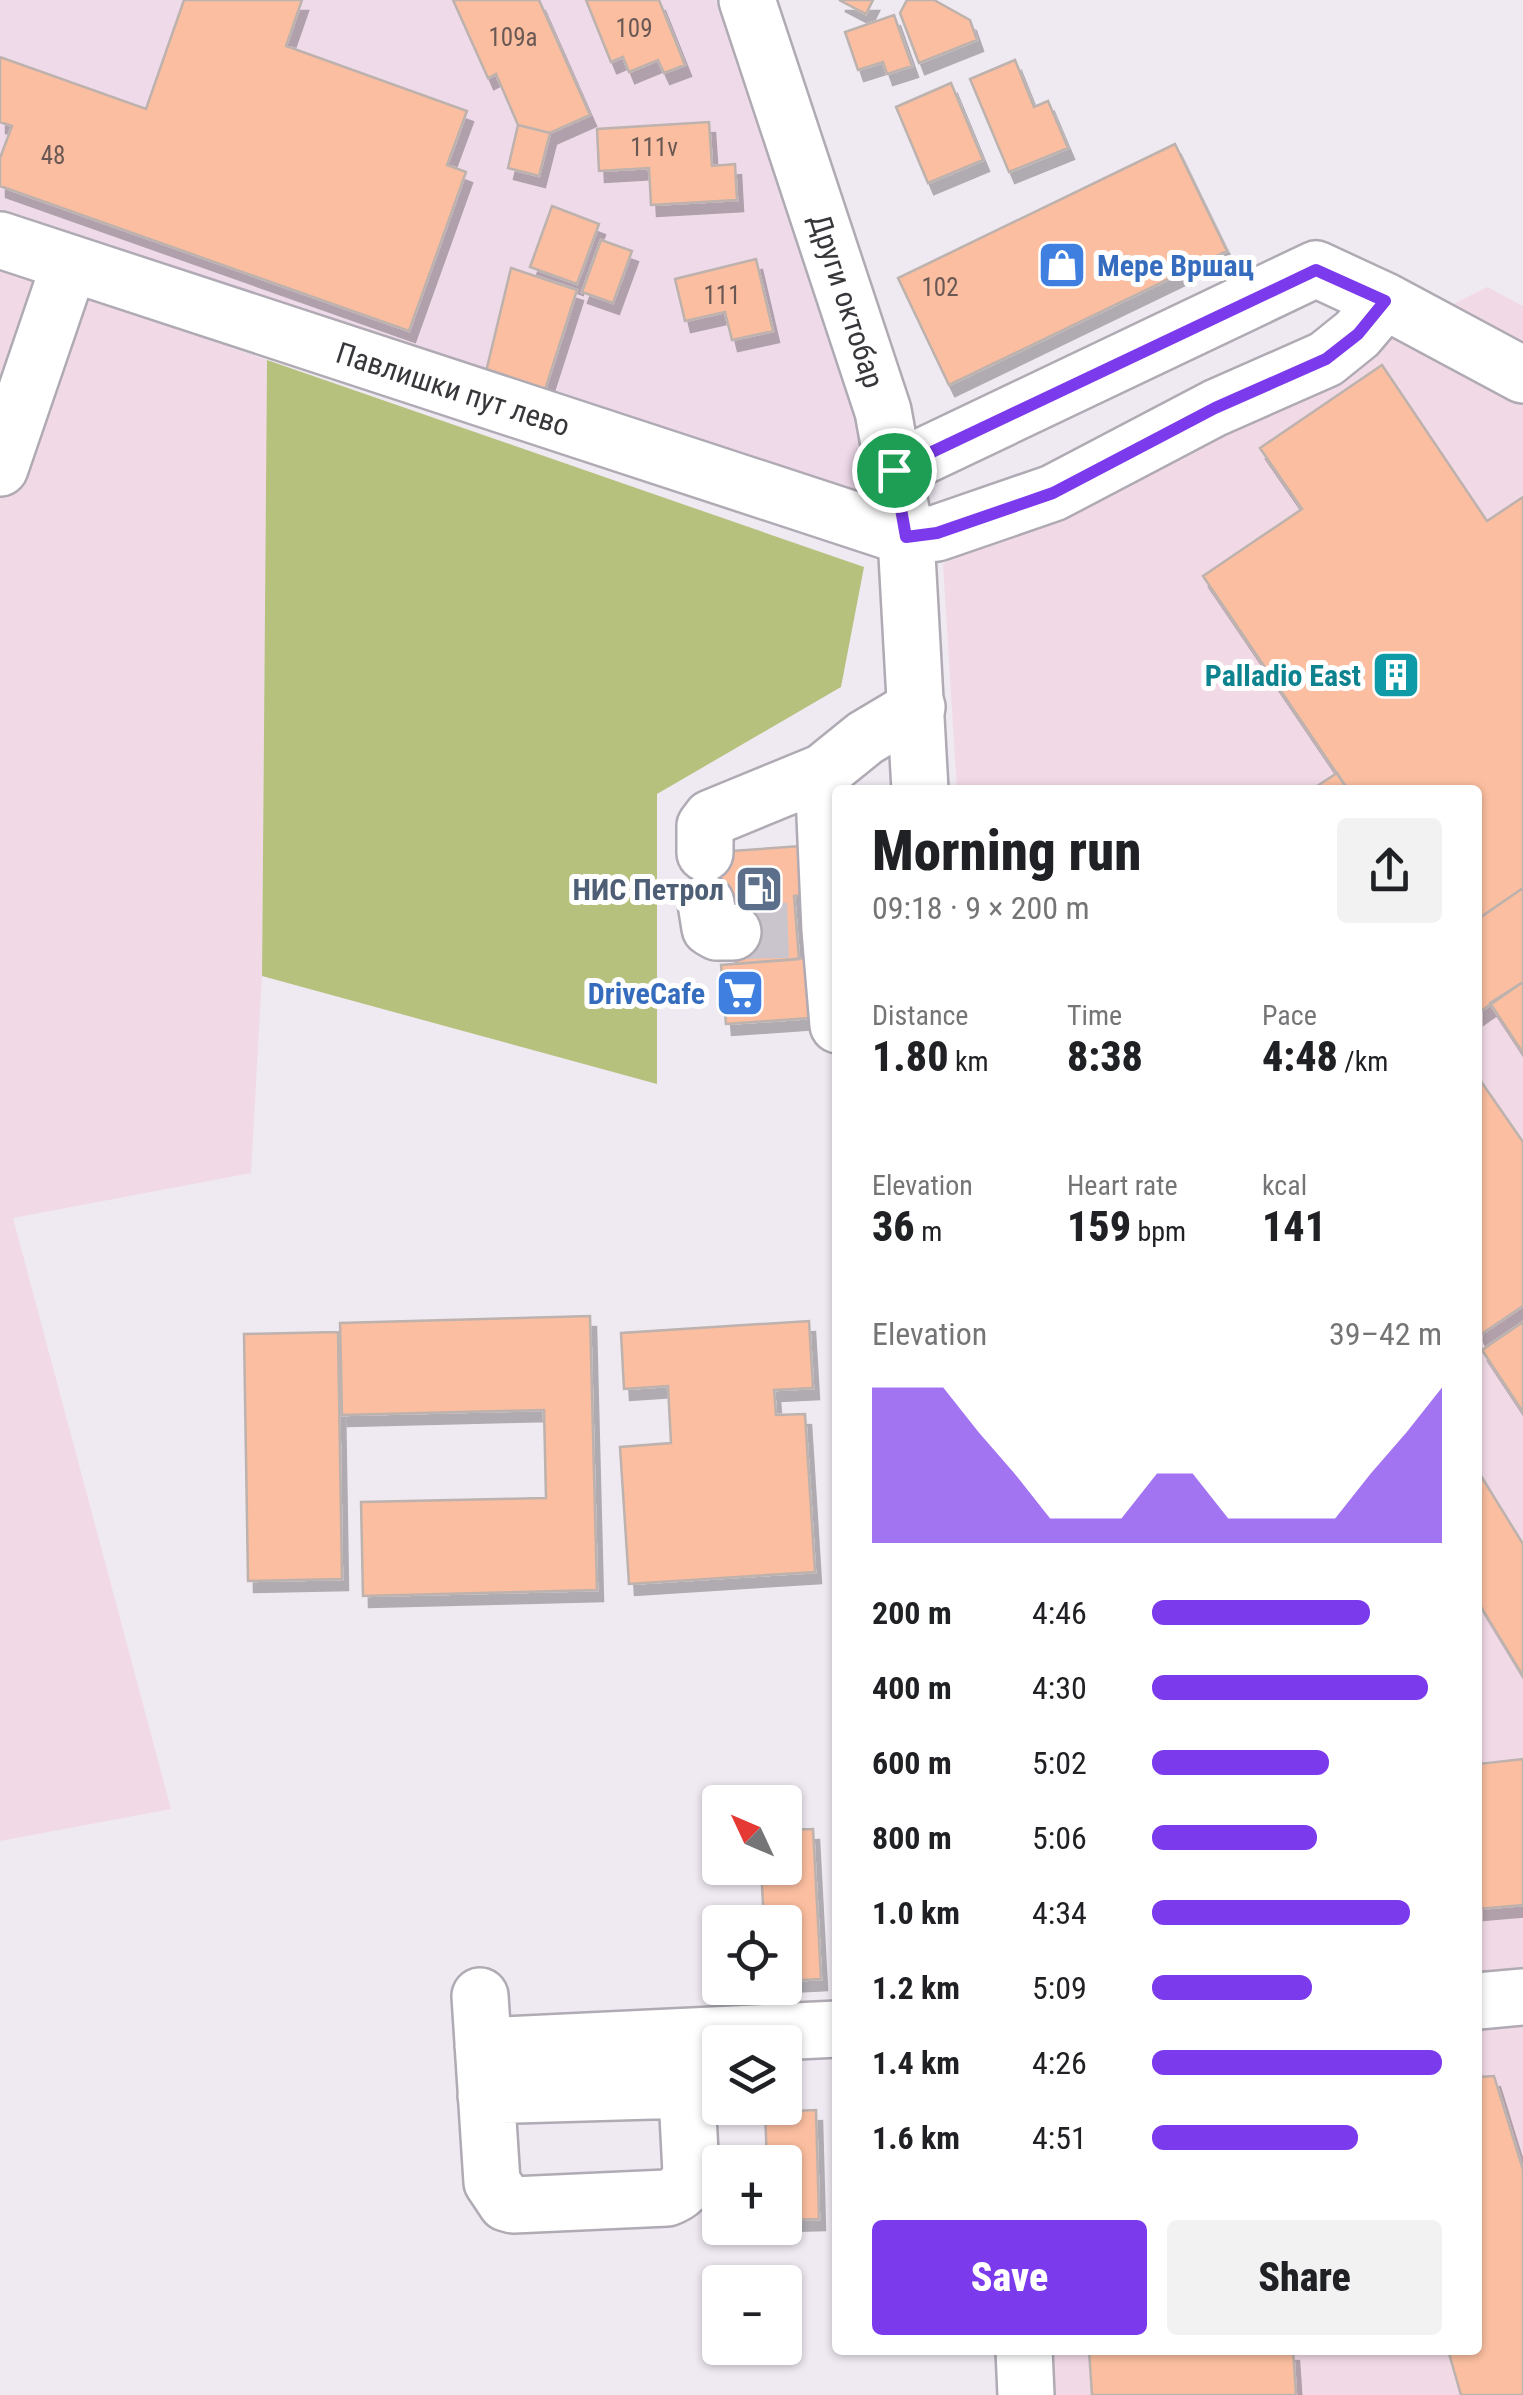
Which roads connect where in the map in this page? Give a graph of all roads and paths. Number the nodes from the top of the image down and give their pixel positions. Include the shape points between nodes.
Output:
1 (746, 0) edge
2 (0, 240) edge
3 (70, 263) junction
4 (1385, 301) junction
5 (1523, 375) edge
6 (1086, 378) junction
7 (1104, 466) junction
8 (0, 468) edge
9 (894, 470) junction
10 (906, 537) junction
11 (917, 707) junction
12 (823, 772) junction
13 (920, 785) edge
14 (715, 896) dead end
15 (832, 1002) edge
16 (1523, 1997) edge
17 (1482, 2001) edge
18 (832, 2029) edge
19 (684, 2037) junction
20 (483, 2046) junction
21 (686, 2090) junction
22 (1024, 2355) edge
23 (1026, 2395) edge

1 - 9 street, Други октобар via 883,411
2 - 3 street, Павлишки пут лево
3 - 8 street
3 - 10 street, Павлишки пут лево
4 - 5 street
4 - 6 street via 1316,270
4 - 7 street via 1326,359
6 - 7 street
6 - 9 street
7 - 10 street via 1053,493 937,533
9 - 10 street, Други октобар
10 - 11 street, Други октобар
11 - 12 street
11 - 13 street, Други октобар
12 - 14 street via 711,818 705,826
12 - 15 street via 813,930
16 - 17 street
18 - 19 street
19 - 20 street
19 - 21 street
20 - 21 street
20 - 21 street via 492,2182 506,2204 678,2194 691,2173
22 - 23 street

